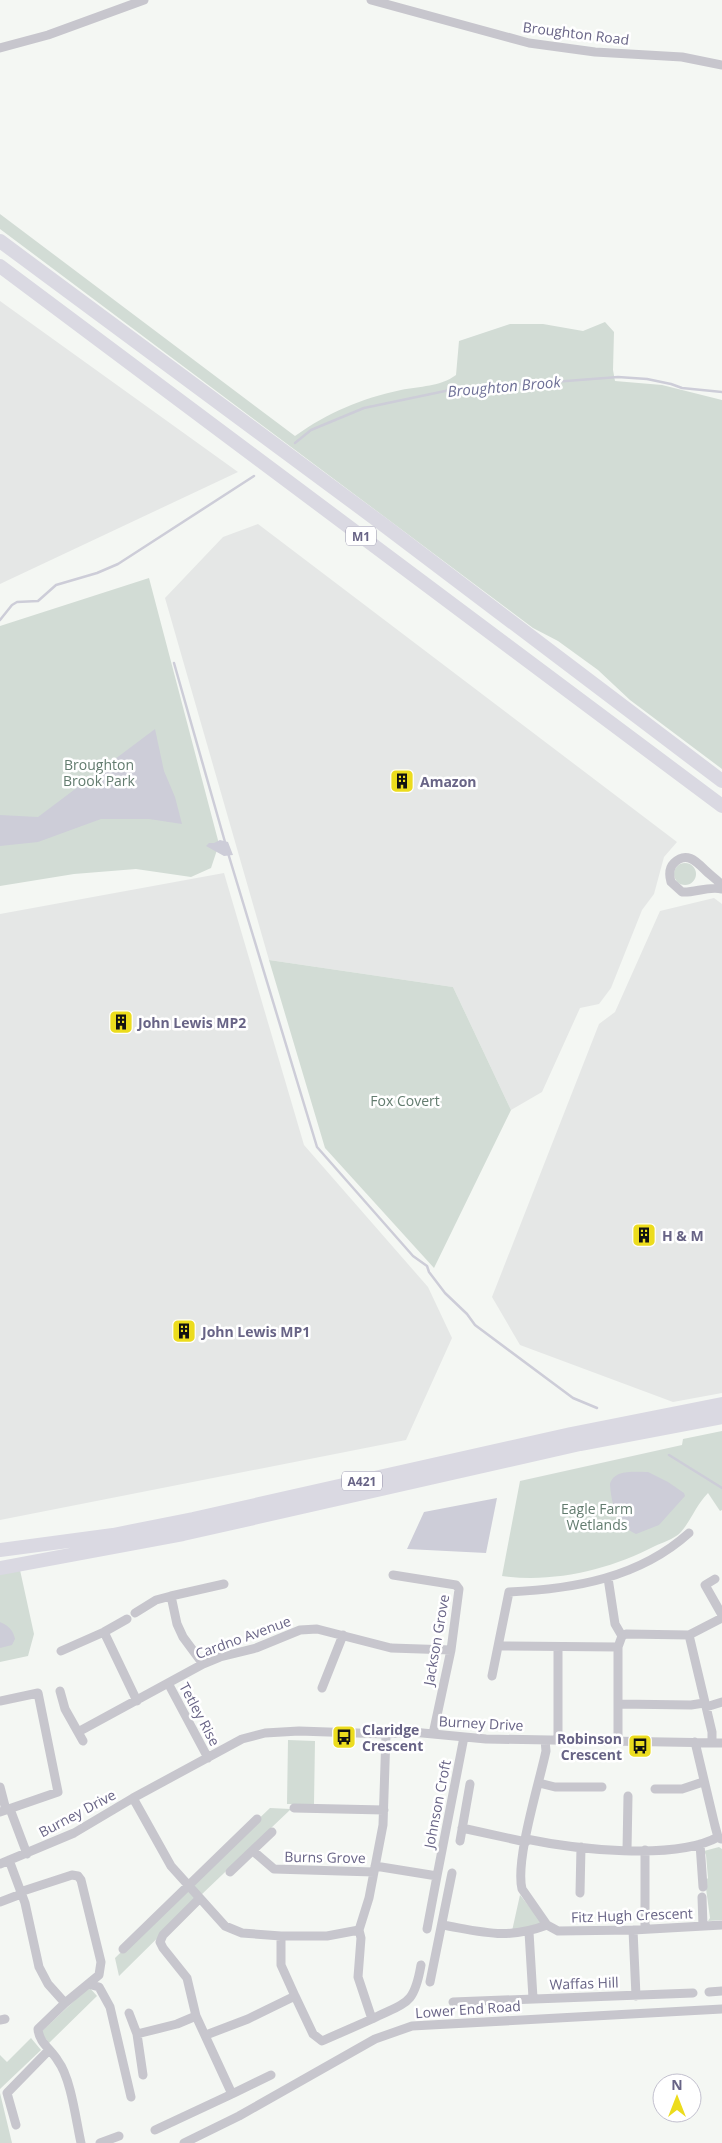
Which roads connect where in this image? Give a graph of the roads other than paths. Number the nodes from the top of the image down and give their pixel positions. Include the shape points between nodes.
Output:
1 (144, 0) edge
2 (371, 0) edge
3 (0, 48) edge
4 (722, 65) edge
5 (0, 241) edge
6 (0, 266) edge
7 (722, 781) edge
8 (722, 806) edge
9 (703, 868) junction
10 (722, 885) edge
11 (722, 889) edge
12 (696, 890) junction
13 (722, 1404) edge
14 (722, 1417) edge
15 (689, 1533) dead end
16 (0, 1550) edge
17 (0, 1568) edge
18 (393, 1575) dead end
19 (608, 1578) junction
20 (715, 1579) dead end
21 (224, 1584) dead end
22 (171, 1596) junction
23 (722, 1616) edge
24 (104, 1632) junction
25 (343, 1635) junction
26 (689, 1635) junction
27 (622, 1636) junction
28 (498, 1646) junction
29 (558, 1647) junction
30 (618, 1648) junction
31 (451, 1650) junction
32 (61, 1651) dead end
33 (203, 1664) junction
34 (492, 1676) dead end
35 (168, 1683) junction
36 (322, 1688) dead end
37 (60, 1691) dead end
38 (137, 1700) junction
39 (0, 1701) edge
40 (722, 1702) edge
41 (618, 1704) junction
42 (705, 1705) junction
43 (78, 1732) junction
44 (386, 1734) junction
45 (433, 1734) junction
46 (464, 1737) junction
47 (545, 1740) junction
48 (558, 1740) junction
49 (83, 1741) dead end
50 (618, 1741) junction
51 (695, 1742) junction
52 (712, 1742) junction
53 (722, 1743) edge
54 (208, 1758) junction
55 (539, 1782) junction
56 (704, 1782) junction
57 (470, 1784) dead end
58 (0, 1787) edge
59 (602, 1787) dead end
60 (655, 1789) dead end
61 (628, 1796) dead end
62 (133, 1798) junction
63 (294, 1808) dead end
64 (5, 1810) edge
65 (384, 1810) junction
66 (257, 1818) dead end
67 (462, 1828) junction
68 (272, 1832) dead end
69 (720, 1838) edge
70 (526, 1840) junction
71 (460, 1841) dead end
72 (700, 1844) junction
73 (581, 1847) junction
74 (253, 1850) junction
75 (627, 1850) junction
76 (644, 1850) junction
77 (27, 1854) junction
78 (4, 1862) edge
79 (374, 1869) junction
80 (230, 1872) dead end
81 (452, 1873) dead end
82 (437, 1876) junction
83 (187, 1885) junction
84 (703, 1887) dead end
85 (21, 1893) junction
86 (580, 1893) dead end
87 (702, 1897) dead end
88 (200, 1899) junction
89 (0, 1902) edge
90 (443, 1925) junction
91 (722, 1925) edge
92 (548, 1926) junction
93 (703, 1926) junction
94 (646, 1929) junction
95 (360, 1930) junction
96 (427, 1930) dead end
97 (633, 1930) junction
98 (529, 1932) junction
99 (281, 1936) junction
100 (123, 1949) dead end
101 (421, 1966) dead end
102 (430, 1982) dead end
103 (88, 1984) junction
104 (709, 1992) dead end
105 (722, 1992) edge
106 (693, 1993) dead end
107 (295, 1996) junction
108 (636, 1996) junction
109 (532, 1998) junction
110 (453, 2002) dead end
111 (65, 2003) junction
112 (722, 2009) edge
113 (129, 2013) dead end
114 (196, 2016) junction
115 (372, 2019) junction
116 (136, 2034) junction
117 (206, 2035) junction
118 (49, 2050) junction
119 (272, 2075) dead end
120 (143, 2076) dead end
121 (232, 2094) junction
122 (131, 2097) dead end
123 (16, 2125) dead end
124 (155, 2130) dead end
125 (119, 2136) dead end
126 (81, 2143) edge
127 (100, 2143) edge
128 (184, 2143) edge

1 - 3 street via 48,35
2 - 4 street, Broughton Road via 529,43 595,52 682,57
5 - 7 highway, M1
6 - 8 highway, M1
9 - 10 street
9 - 12 street via 703,881
9 - 12 street via 695,860 686,858 675,863 670,871 671,882 677,889
11 - 12 street
13 - 16 highway, A421 via 113,1535
14 - 17 highway, A421 via 580,1444 183,1534
15 - 19 street via 654,1560
18 - 31 street, Jackson Grove via 456,1585 459,1589
19 - 27 street via 615,1624
19 - 28 street via 576,1587 509,1592
20 - 23 street via 705,1585
21 - 22 street
22 - 24 street via 156,1600
22 - 33 street via 183,1637
23 - 26 street
24 - 32 street
24 - 38 street
25 - 31 street, Cardno Avenue via 391,1648
25 - 33 street, Cardno Avenue via 317,1629 300,1630
25 - 36 street
26 - 27 street
26 - 42 street
27 - 30 street
28 - 29 street
28 - 34 street
29 - 30 street
29 - 48 street
30 - 41 street
31 - 45 street, Jackson Grove
33 - 35 street, Cardno Avenue
35 - 38 street, Cardno Avenue
35 - 54 street, Tetley Rise
37 - 43 street via 64,1708
38 - 43 street, Cardno Avenue
39 - 64 street via 38,1693 58,1792
40 - 42 street
41 - 42 street
41 - 50 street
42 - 52 street
43 - 49 street
44 - 45 street, Burney Drive
44 - 54 street, Burney Drive via 265,1733 242,1739
44 - 65 street
45 - 46 street, Burney Drive
46 - 47 street, Burney Drive
46 - 82 street, Johnson Croft
47 - 48 street, Burney Drive
47 - 55 street via 546,1751
48 - 50 street, Burney Drive
50 - 51 street, Burney Drive
51 - 52 street, Burney Drive
51 - 56 street
52 - 53 street, Burney Drive
54 - 62 street, Burney Drive
55 - 59 street via 555,1787
55 - 70 street
56 - 60 street via 682,1790
56 - 69 street
57 - 67 street
58 - 64 street
61 - 75 street
62 - 77 street, Burney Drive via 74,1833
62 - 83 street via 171,1866
63 - 65 street
64 - 77 street
65 - 79 street
66 - 83 street
67 - 70 street
67 - 71 street
68 - 74 street, Burns Grove
69 - 72 street
70 - 73 street
70 - 92 street via 522,1890
72 - 76 street
72 - 84 street
73 - 75 street
73 - 86 street
74 - 79 street, Burns Grove via 274,1869
74 - 80 street, Burns Grove
75 - 76 street
76 - 94 street
77 - 78 street, Burney Drive
78 - 85 street
79 - 82 street
79 - 95 street
81 - 90 street
82 - 96 street, Johnson Croft
83 - 88 street
83 - 100 street
85 - 89 street
85 - 103 street via 72,1875 81,1880 102,1962 99,1976
85 - 111 street via 39,1967 48,1984
87 - 93 street
88 - 99 street via 225,1926 242,1933
88 - 114 street via 163,1935 160,1942 187,1978
90 - 98 street via 496,1935
90 - 102 street
91 - 93 street, Fitz Hugh Crescent
92 - 97 street, Fitz Hugh Crescent via 558,1931
92 - 98 street
93 - 94 street, Fitz Hugh Crescent
94 - 97 street, Fitz Hugh Crescent
95 - 99 street via 327,1936
95 - 115 street via 358,1977
97 - 108 street, Waffas Hill
98 - 109 street, Waffas Hill
99 - 107 street via 282,1965
101 - 115 street via 416,1989 409,2000
103 - 111 street
103 - 122 street via 99,1987 110,2007
104 - 105 street
106 - 108 street, Waffas Hill
107 - 115 street via 313,2034 322,2041
107 - 117 street
108 - 109 street, Waffas Hill
109 - 110 street, Waffas Hill
111 - 118 street via 38,2029 38,2037
112 - 128 street, Lower End Road via 412,2026 375,2039 239,2116
113 - 116 street
114 - 116 street
114 - 117 street
116 - 120 street
117 - 121 street
118 - 123 street via 7,2092
118 - 126 street via 64,2070
119 - 121 street
121 - 124 street
125 - 127 street

